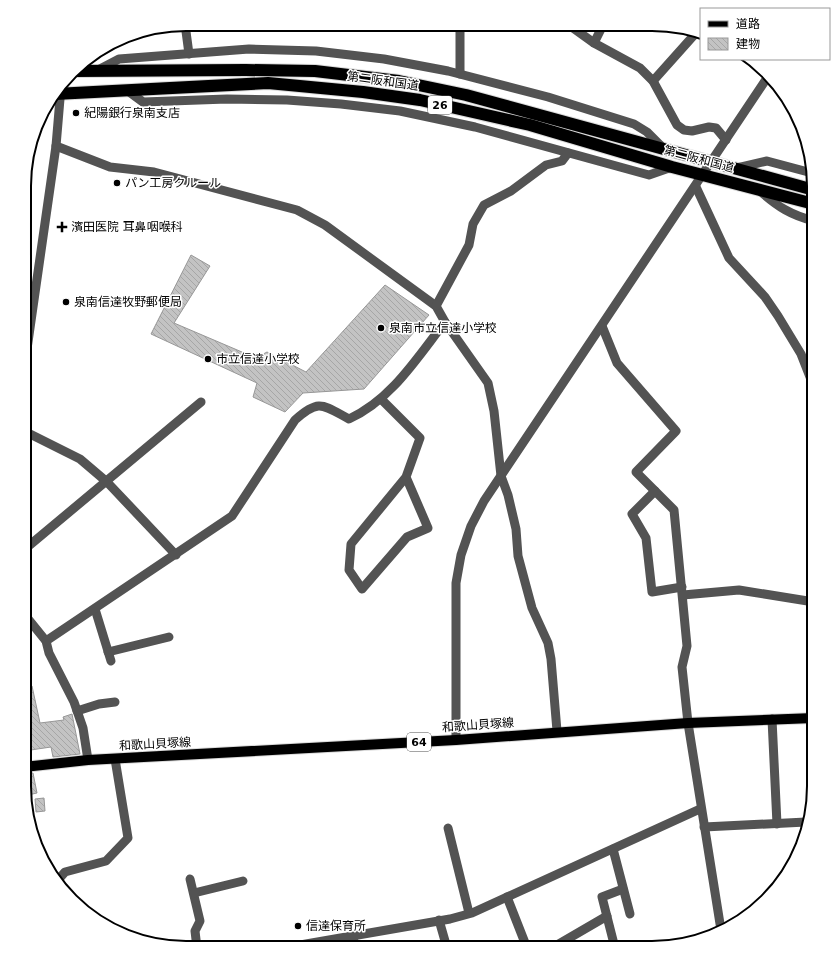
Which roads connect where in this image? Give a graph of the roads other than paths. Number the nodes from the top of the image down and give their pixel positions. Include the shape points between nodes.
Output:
1 (186, 31) edge
2 (460, 31) edge
3 (577, 31) edge
4 (600, 31) edge
5 (693, 36) edge
6 (594, 44) junction
7 (189, 54) junction
8 (83, 71) edge
9 (96, 71) junction
10 (460, 74) junction
11 (765, 80) edge
12 (653, 81) junction
13 (128, 91) junction
14 (63, 92) edge
15 (59, 98) edge
16 (726, 140) junction
17 (56, 146) junction
18 (663, 148) junction
19 (568, 153) junction
20 (712, 161) junction
21 (672, 167) junction
22 (737, 168) junction
23 (807, 172) edge
24 (704, 176) junction
25 (696, 187) junction
26 (807, 188) edge
27 (759, 190) junction
28 (807, 202) edge
29 (807, 219) edge
30 (436, 306) junction
31 (31, 318) edge
32 (445, 322) junction
33 (602, 326) junction
34 (807, 369) edge
35 (381, 399) junction
36 (201, 402) dead end
37 (31, 434) edge
38 (501, 476) junction
39 (406, 477) junction
40 (107, 482) junction
41 (655, 491) junction
42 (31, 544) edge
43 (176, 555) junction
44 (682, 591) junction
45 (807, 601) edge
46 (94, 609) junction
47 (31, 622) edge
48 (169, 637) dead end
49 (46, 641) junction
50 (115, 702) dead end
51 (77, 711) junction
52 (807, 718) edge
53 (772, 719) junction
54 (688, 723) junction
55 (557, 731) junction
56 (456, 740) junction
57 (115, 759) junction
58 (88, 760) junction
59 (31, 766) edge
60 (700, 810) junction
61 (803, 822) edge
62 (777, 824) junction
63 (704, 827) junction
64 (448, 828) dead end
65 (613, 849) junction
66 (61, 877) edge
67 (190, 879) dead end
68 (243, 881) dead end
69 (623, 889) junction
70 (194, 894) junction
71 (507, 897) junction
72 (469, 913) junction
73 (630, 914) dead end
74 (607, 916) junction
75 (439, 920) junction
76 (720, 925) edge
77 (353, 936) junction
78 (196, 941) edge
79 (324, 941) edge
80 (354, 941) edge
81 (445, 941) edge
82 (524, 941) edge
83 (564, 941) edge
84 (613, 941) edge

1 - 7 street
2 - 10 street
3 - 6 street
4 - 6 street
5 - 12 street
6 - 12 street via 640,68
7 - 9 street via 119,59
7 - 10 street via 249,49 316,51 384,59
8 - 9 highway, 第二阪和国道 / 26
9 - 18 highway, 第二阪和国道 / 26 via 315,71 399,81 466,95
10 - 18 street via 548,97 634,124 647,132
11 - 16 street
12 - 16 street via 677,125 684,130 692,131 716,128
13 - 14 highway, 第二阪和国道 / 26
13 - 19 street via 143,102 287,100 400,112 475,127
13 - 21 highway, 第二阪和国道 / 26 via 268,83 363,92 420,100 530,125
15 - 17 street
16 - 20 street
17 - 30 street via 110,167 154,172 297,210 325,225
17 - 31 street
18 - 20 highway, 第二阪和国道 / 26
19 - 21 street via 649,175
19 - 30 street via 562,161 546,165 511,191 484,206 472,224 469,245
20 - 22 highway, 第二阪和国道 / 26
20 - 24 street
21 - 24 highway, 第二阪和国道 / 26
22 - 23 street via 767,161
22 - 26 highway, 第二阪和国道 / 26
24 - 25 street
24 - 27 highway, 第二阪和国道 / 26
25 - 33 street
25 - 34 street via 729,258 765,297 801,354
27 - 28 highway, 第二阪和国道 / 26
27 - 29 street via 779,208
30 - 32 street
32 - 35 street via 404,375
32 - 38 street via 488,384 494,411
33 - 38 street
33 - 41 street via 618,363 676,431 636,472
35 - 39 street via 420,438
35 - 43 street via 349,419 323,405 306,410 295,420 232,516
36 - 40 street
37 - 40 street via 80,459
38 - 55 street via 513,516 518,556 532,608 548,643
38 - 56 street via 471,526 461,555 456,583
39 - 39 street via 428,528 407,537 362,589 349,570 351,544
40 - 42 street
40 - 43 street
41 - 44 street via 674,510
41 - 44 street via 632,514 646,538 652,592
43 - 46 street
44 - 45 street via 739,590
44 - 54 street via 687,646 682,667
46 - 48 street via 110,657
46 - 49 street
47 - 49 street
49 - 51 street via 49,653
50 - 51 street
51 - 58 street via 84,728
52 - 53 main road, 和歌山貝塚線 / 64
53 - 54 main road, 和歌山貝塚線 / 64
53 - 62 street
54 - 55 main road, 和歌山貝塚線 / 64
54 - 60 street
55 - 56 main road, 和歌山貝塚線 / 64
56 - 57 main road, 和歌山貝塚線 / 64
57 - 58 main road, 和歌山貝塚線 / 64
57 - 66 street via 128,838 106,862 65,872
58 - 59 main road, 和歌山貝塚線 / 64
60 - 63 street
60 - 65 street
61 - 62 street
62 - 63 street
63 - 76 street
64 - 72 street
65 - 69 street
65 - 71 street
67 - 70 street
68 - 70 street
69 - 73 street
69 - 74 street via 602,897
70 - 78 street via 200,921 195,931
71 - 72 street
71 - 82 street
72 - 75 street
74 - 83 street
74 - 84 street
75 - 77 street
75 - 81 street
77 - 79 street
77 - 80 street

